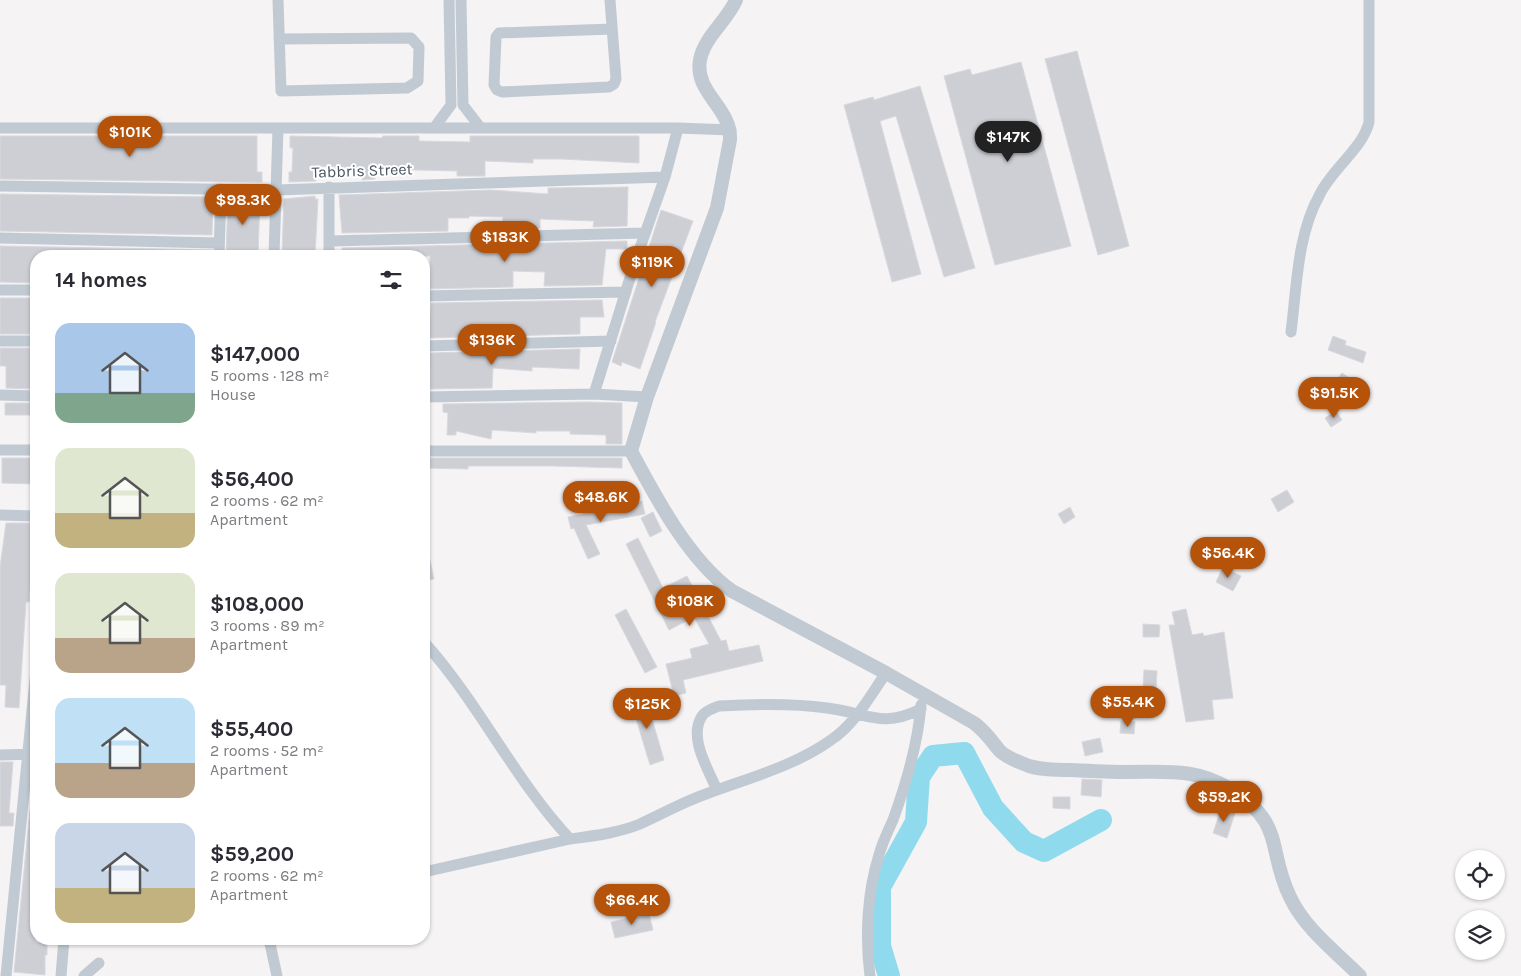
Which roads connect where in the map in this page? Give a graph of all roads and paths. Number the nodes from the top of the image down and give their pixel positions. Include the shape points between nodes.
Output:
1 (278, 0) edge
2 (449, 0) edge
3 (461, 0) edge
4 (610, 0) edge
5 (736, 0) edge
6 (1369, 0) edge
7 (612, 29) junction
8 (279, 38) junction
9 (451, 105) junction
10 (463, 105) junction
11 (0, 128) edge
12 (278, 128) junction
13 (434, 128) junction
14 (480, 128) junction
15 (678, 128) junction
16 (731, 130) junction
17 (665, 177) junction
18 (0, 186) edge
19 (329, 187) junction
20 (221, 189) junction
21 (276, 190) junction
22 (644, 234) junction
23 (0, 238) edge
24 (330, 241) junction
25 (220, 243) junction
26 (219, 250) edge
27 (274, 250) edge
28 (329, 250) edge
29 (0, 290) edge
30 (30, 290) edge
31 (626, 292) junction
32 (430, 296) edge
33 (1291, 332) dead end
34 (0, 340) edge
35 (30, 341) edge
36 (611, 342) junction
37 (430, 346) edge
38 (594, 394) junction
39 (0, 396) edge
40 (30, 396) edge
41 (647, 396) junction
42 (430, 397) edge
43 (0, 450) edge
44 (30, 450) edge
45 (430, 451) edge
46 (631, 451) junction
47 (0, 515) edge
48 (30, 516) edge
49 (430, 649) edge
50 (886, 673) junction
51 (922, 693) junction
52 (921, 709) junction
53 (858, 714) junction
54 (30, 754) edge
55 (0, 755) edge
56 (30, 771) edge
57 (717, 790) junction
58 (570, 839) junction
59 (430, 871) edge
60 (63, 945) edge
61 (270, 945) edge
62 (99, 963) dead end
63 (6, 976) edge
64 (60, 976) edge
65 (84, 976) edge
66 (277, 976) edge
67 (870, 976) edge
68 (1360, 976) edge

1 - 8 street
2 - 9 street
3 - 10 street
4 - 7 street
5 - 16 street via 704,47 700,59 702,82 722,110
6 - 33 street via 1369,122 1366,134 1330,175 1306,224
7 - 7 street via 616,79 609,87 496,90 496,37 499,33
8 - 8 street via 280,91 407,88 418,81 419,47 411,38
9 - 10 street
9 - 13 street
10 - 14 street
11 - 12 street
12 - 13 street
12 - 21 street
13 - 14 street
14 - 15 street
15 - 16 street
15 - 17 street
16 - 41 street via 717,208
17 - 19 street, Tabbris Street
17 - 22 street
18 - 20 street, Tabbris Street
19 - 21 street, Tabbris Street
19 - 24 street
20 - 21 street, Tabbris Street
20 - 25 street
21 - 27 street
22 - 24 street
22 - 31 street
23 - 25 street
24 - 28 street
25 - 26 street
29 - 30 street
31 - 32 street
31 - 36 street
34 - 35 street
36 - 37 street
36 - 38 street
38 - 41 street
38 - 42 street
39 - 40 street
41 - 46 street
43 - 44 street
45 - 46 street
46 - 50 street via 649,485 702,565 716,580
47 - 48 street
49 - 58 street via 470,698 552,821
50 - 51 street
50 - 53 street
51 - 52 street
51 - 68 street via 974,723 988,734 1000,752 1030,766 1108,772 1183,771 1212,778 1231,790 1263,816 1273,834 1283,880 1300,915
52 - 53 street via 894,720
52 - 67 street via 907,773 872,882 868,937
53 - 57 street via 820,748 776,770
53 - 57 street via 826,707 743,705 719,706 703,714 696,728 702,755
54 - 55 street
56 - 63 street
57 - 58 street via 638,824
58 - 59 street
60 - 64 street
61 - 66 street
62 - 65 street

